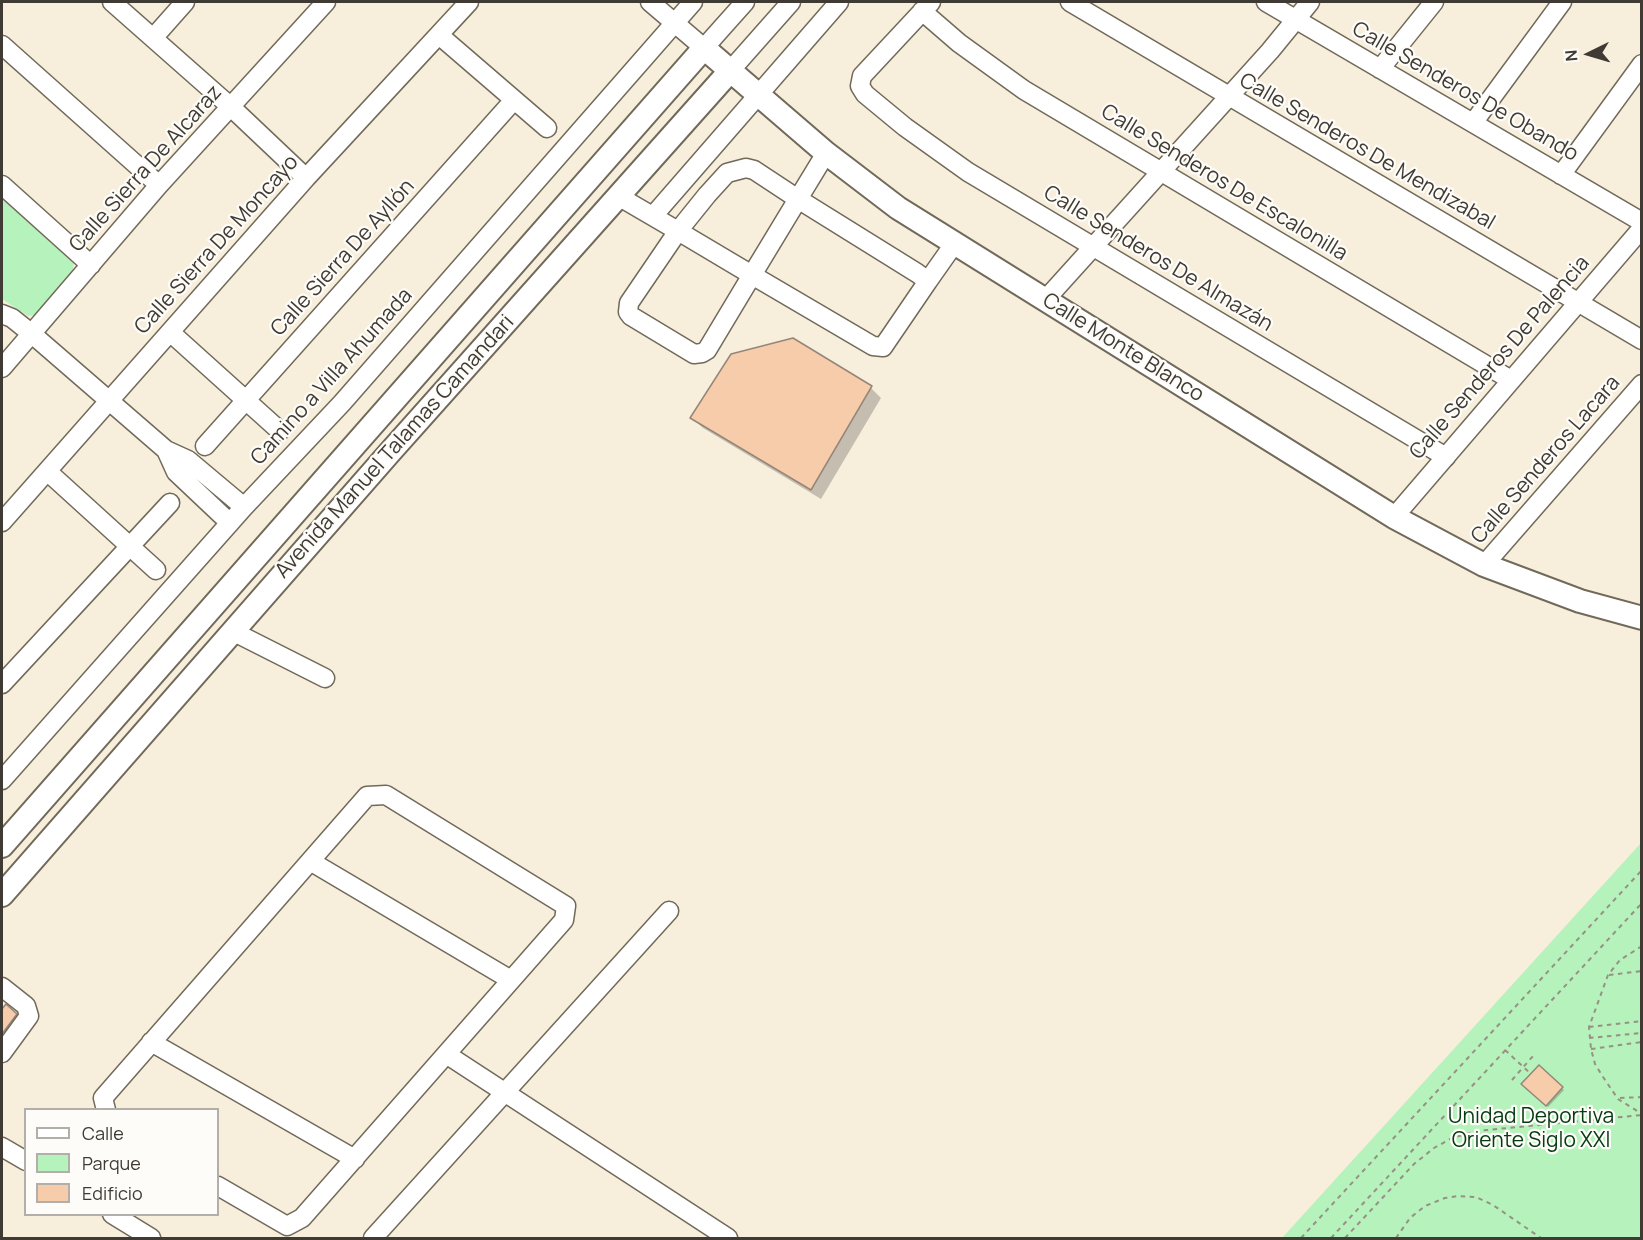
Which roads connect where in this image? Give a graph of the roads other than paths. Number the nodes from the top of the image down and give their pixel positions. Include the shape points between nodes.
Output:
1 (112, 2) edge
2 (185, 2) edge
3 (326, 2) edge
4 (469, 2) edge
5 (650, 2) edge
6 (693, 2) edge
7 (745, 2) edge
8 (791, 2) edge
9 (840, 2) edge
10 (1070, 2) edge
11 (1266, 2) edge
12 (1310, 2) edge
13 (1434, 2) edge
14 (1562, 2) edge
15 (927, 6) edge
16 (1296, 19) junction
17 (675, 22) junction
18 (439, 35) junction
19 (154, 37) junction
20 (2, 45) edge
21 (704, 48) junction
22 (1641, 64) edge
23 (1380, 69) junction
24 (730, 71) junction
25 (758, 95) junction
26 (1228, 96) junction
27 (514, 100) junction
28 (231, 107) junction
29 (1473, 123) junction
30 (547, 128) dead end
31 (826, 153) junction
32 (1160, 172) junction
33 (1561, 175) junction
34 (306, 178) junction
35 (2, 185) edge
36 (159, 185) junction
37 (618, 196) junction
38 (798, 199) junction
39 (653, 216) junction
40 (1641, 222) edge
41 (1641, 228) edge
42 (678, 231) junction
43 (954, 244) junction
44 (1093, 247) junction
45 (91, 265) junction
46 (752, 275) junction
47 (928, 281) junction
48 (1046, 299) junction
49 (1578, 302) junction
50 (2, 314) edge
51 (170, 332) junction
52 (32, 334) junction
53 (1641, 340) edge
54 (2, 368) edge
55 (1512, 380) junction
56 (1641, 384) edge
57 (109, 400) junction
58 (247, 401) junction
59 (280, 431) dead end
60 (205, 446) dead end
61 (166, 450) junction
62 (1446, 457) junction
63 (47, 471) junction
64 (170, 503) dead end
65 (244, 507) junction
66 (1394, 518) junction
67 (2, 522) edge
68 (230, 523) junction
69 (128, 547) junction
70 (1484, 565) junction
71 (156, 570) dead end
72 (1641, 618) edge
73 (232, 631) junction
74 (325, 678) dead end
75 (2, 684) edge
76 (2, 780) edge
77 (2, 846) edge
78 (310, 861) junction
79 (2, 895) edge
80 (669, 911) dead end
81 (511, 981) junction
82 (2, 987) edge
83 (151, 1042) junction
84 (2, 1053) edge
85 (446, 1054) junction
86 (506, 1092) junction
87 (106, 1108) edge
88 (2, 1147) edge
89 (354, 1159) junction
90 (24, 1160) edge
91 (219, 1187) edge
92 (114, 1216) edge
93 (151, 1239) edge
94 (373, 1239) edge
95 (728, 1239) edge

1 - 19 street
2 - 19 street
3 - 28 street, Calle Sierra De Alcaraz
4 - 18 street, Calle Sierra De Moncayo
5 - 17 street, Calle Monte Blanco
6 - 17 street, Camino a Villa Ahumada
7 - 21 street, Avenida Manuel Talamas Camandari
8 - 24 street, Avenida Manuel Talamas Camandari
9 - 25 street
10 - 26 street, Calle Senderos De Mendizabal
11 - 16 street, Calle Senderos De Obando
12 - 16 street
13 - 23 street
14 - 29 street
15 - 32 street, Calle Senderos De Escalonilla via 959,43 1024,90
15 - 44 street, Calle Senderos De Almazán via 862,76 860,86 865,94 935,150
16 - 23 street, Calle Senderos De Obando
16 - 26 street
17 - 21 street, Calle Monte Blanco
17 - 65 street, Camino a Villa Ahumada via 342,403
18 - 27 street
18 - 34 street, Calle Sierra De Moncayo
19 - 28 street
20 - 36 street
21 - 24 main road, Calle Monte Blanco
21 - 77 main road, Avenida Manuel Talamas Camandari
22 - 33 street
23 - 29 street, Calle Senderos De Obando
24 - 25 main road, Calle Monte Blanco
24 - 37 main road, Avenida Manuel Talamas Camandari
25 - 31 main road, Calle Monte Blanco
25 - 39 street
26 - 32 street
26 - 49 street, Calle Senderos De Mendizabal
27 - 30 street
27 - 58 street, Calle Sierra De Ayllón
28 - 34 street
28 - 36 street, Calle Sierra De Alcaraz
29 - 33 street, Calle Senderos De Obando
31 - 38 street
31 - 43 main road, Calle Monte Blanco
32 - 44 street
32 - 55 street, Calle Senderos De Escalonilla
33 - 40 street, Calle Senderos De Obando
34 - 51 street, Calle Sierra De Moncayo
35 - 45 street
36 - 45 street, Calle Sierra De Alcaraz
37 - 39 street
37 - 73 main road, Avenida Manuel Talamas Camandari
38 - 42 street via 754,171 734,170 727,173
38 - 46 street
38 - 47 street
39 - 42 street
41 - 49 street, Calle Senderos De Palencia
42 - 46 street
42 - 46 street via 627,308 631,316 673,342 694,354 707,350
43 - 47 street
43 - 48 main road, Calle Monte Blanco
44 - 48 street
44 - 62 street, Calle Senderos De Almazán
45 - 52 street, Calle Sierra De Alcaraz
46 - 47 street via 878,348 887,344
48 - 66 main road, Calle Monte Blanco
49 - 53 street, Calle Senderos De Mendizabal
49 - 55 street, Calle Senderos De Palencia
50 - 52 street
51 - 57 street, Calle Sierra De Moncayo
51 - 58 street
52 - 54 street, Calle Sierra De Alcaraz
52 - 57 street
55 - 62 street, Calle Senderos De Palencia
56 - 70 street, Calle Senderos Lacara
57 - 61 street
57 - 63 street, Calle Sierra De Moncayo
58 - 59 street
58 - 60 street, Calle Sierra De Ayllón
61 - 65 street via 188,460
61 - 68 street via 176,472
62 - 66 street, Calle Senderos De Palencia
63 - 67 street, Calle Sierra De Moncayo
63 - 69 street
64 - 69 street
65 - 68 street, Camino a Villa Ahumada
66 - 70 main road, Calle Monte Blanco
68 - 76 street, Camino a Villa Ahumada
69 - 71 street
69 - 75 street
70 - 72 main road, Calle Monte Blanco via 1580,601
73 - 74 street
73 - 79 main road, Avenida Manuel Talamas Camandari
78 - 81 street
78 - 81 street via 367,796 386,795 566,906 564,920
78 - 83 street
80 - 86 street
81 - 85 street
82 - 84 street via 26,1006 29,1016
83 - 87 street via 103,1098
83 - 89 street
85 - 86 street
85 - 89 street
86 - 94 street
86 - 95 street
88 - 90 street
89 - 91 street via 302,1218 287,1226
92 - 93 street

